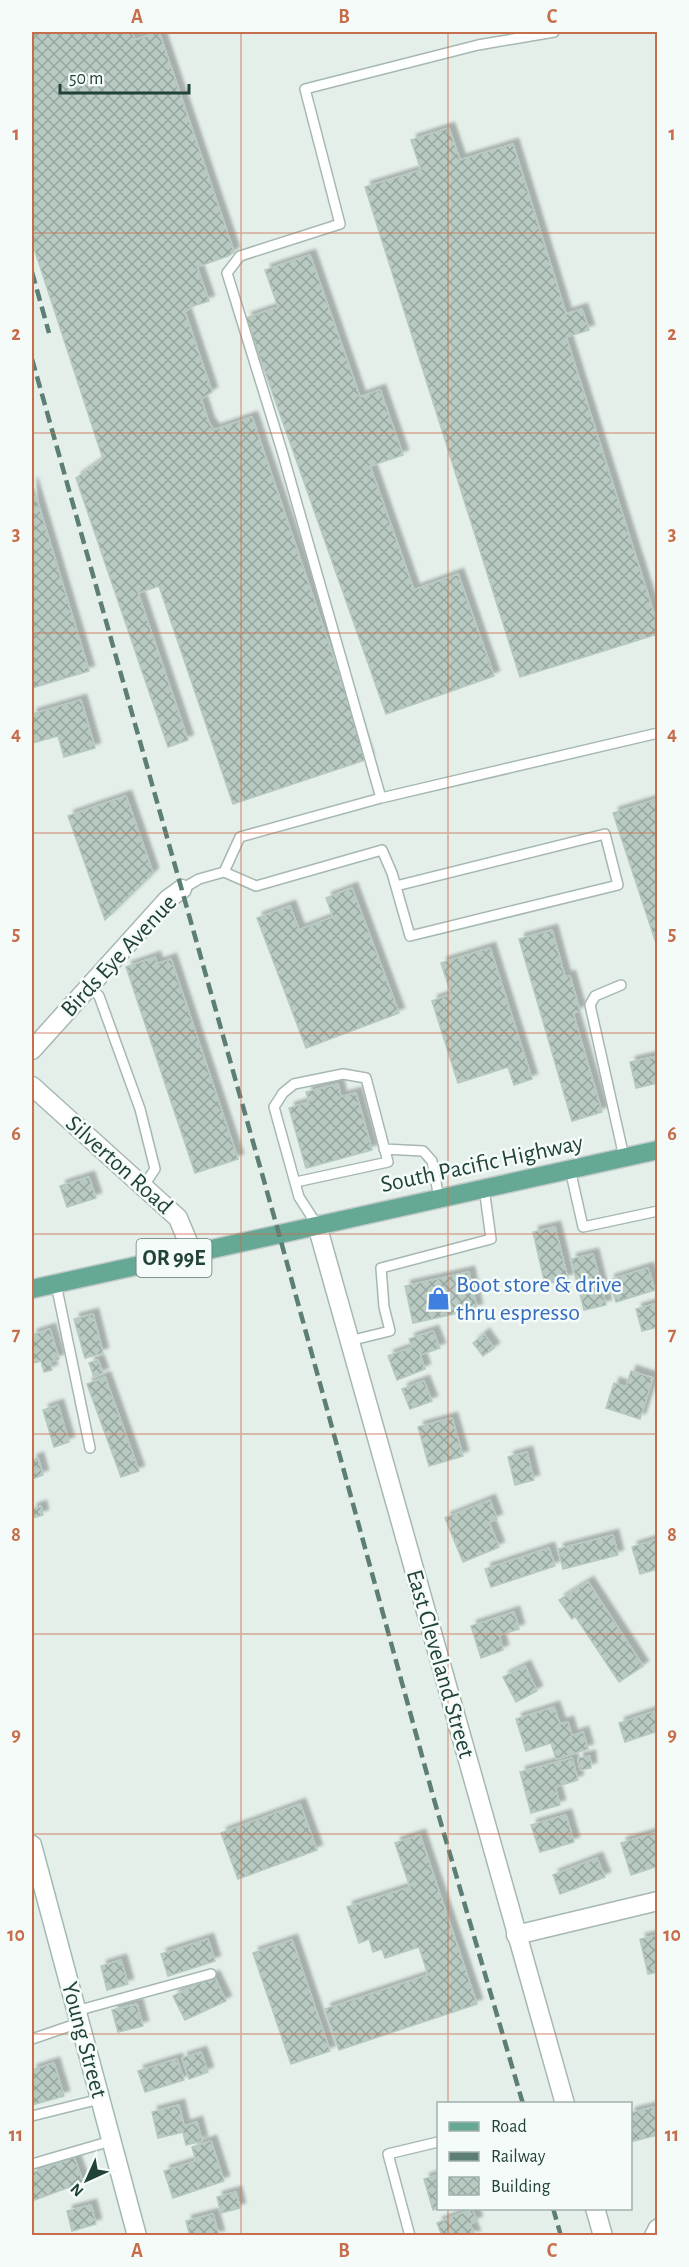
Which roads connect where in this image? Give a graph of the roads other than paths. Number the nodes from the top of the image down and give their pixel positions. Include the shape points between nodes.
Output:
1 (554, 32) edge
2 (657, 733) edge
3 (381, 798) junction
4 (224, 872) junction
5 (396, 886) junction
6 (183, 889) joint
7 (621, 985) dead end
8 (89, 986) junction
9 (32, 1050) edge
10 (32, 1086) edge
11 (384, 1149) junction
12 (657, 1150) edge
13 (624, 1157) junction
14 (570, 1169) junction
15 (296, 1182) junction
16 (143, 1187) junction
17 (484, 1188) junction
18 (439, 1198) junction
19 (657, 1211) edge
20 (317, 1225) junction
21 (193, 1254) junction
22 (56, 1284) junction
23 (32, 1289) edge
24 (349, 1341) junction
25 (90, 1448) dead end
26 (32, 1852) edge
27 (657, 1901) edge
28 (516, 1935) junction
29 (211, 1974) dead end
30 (78, 2017) junction
31 (32, 2039) edge
32 (100, 2099) junction
33 (565, 2102) edge
34 (32, 2116) edge
35 (111, 2141) junction
36 (437, 2142) edge
37 (32, 2164) edge
38 (596, 2210) edge
39 (657, 2223) edge
40 (137, 2235) edge
41 (410, 2235) edge
42 (603, 2235) edge
43 (649, 2235) edge

1 - 3 lane via 478,45 305,89 339,224 240,256 227,273
2 - 3 lane
3 - 4 lane via 240,837
4 - 5 lane via 256,886 381,850
4 - 6 lane via 199,879
5 - 5 lane via 410,936 618,885 605,834
6 - 8 street, Birds Eye Avenue via 168,899
7 - 13 lane via 595,996 590,1005
8 - 9 street, Birds Eye Avenue
8 - 16 lane via 99,996 140,1109 156,1169
10 - 16 street, Silverton Road
11 - 15 lane via 388,1162
11 - 15 lane via 366,1078 343,1074 294,1084 273,1107
11 - 18 lane via 423,1151 432,1161
12 - 13 main road, South Pacific Highway / OR 99E
13 - 14 main road, South Pacific Highway / OR 99E
14 - 17 main road, South Pacific Highway / OR 99E
14 - 19 lane via 583,1227
15 - 20 lane via 299,1197
16 - 21 street, Silverton Road via 178,1218
17 - 18 main road, South Pacific Highway / OR 99E
17 - 24 lane via 491,1239 381,1268 390,1331
18 - 20 main road, South Pacific Highway / OR 99E
20 - 21 main road, OR 99E
20 - 24 street, East Cleveland Street
21 - 22 main road, OR 99E
22 - 23 main road, OR 99E
22 - 25 lane
24 - 28 street, East Cleveland Street
26 - 30 street, Young Street
27 - 28 street
28 - 33 street, East Cleveland Street
29 - 30 lane
30 - 31 lane
30 - 32 street, Young Street
32 - 34 lane
32 - 35 street, Young Street
35 - 37 lane
35 - 40 street, Young Street
36 - 41 lane via 388,2154
38 - 42 street
39 - 43 lane

